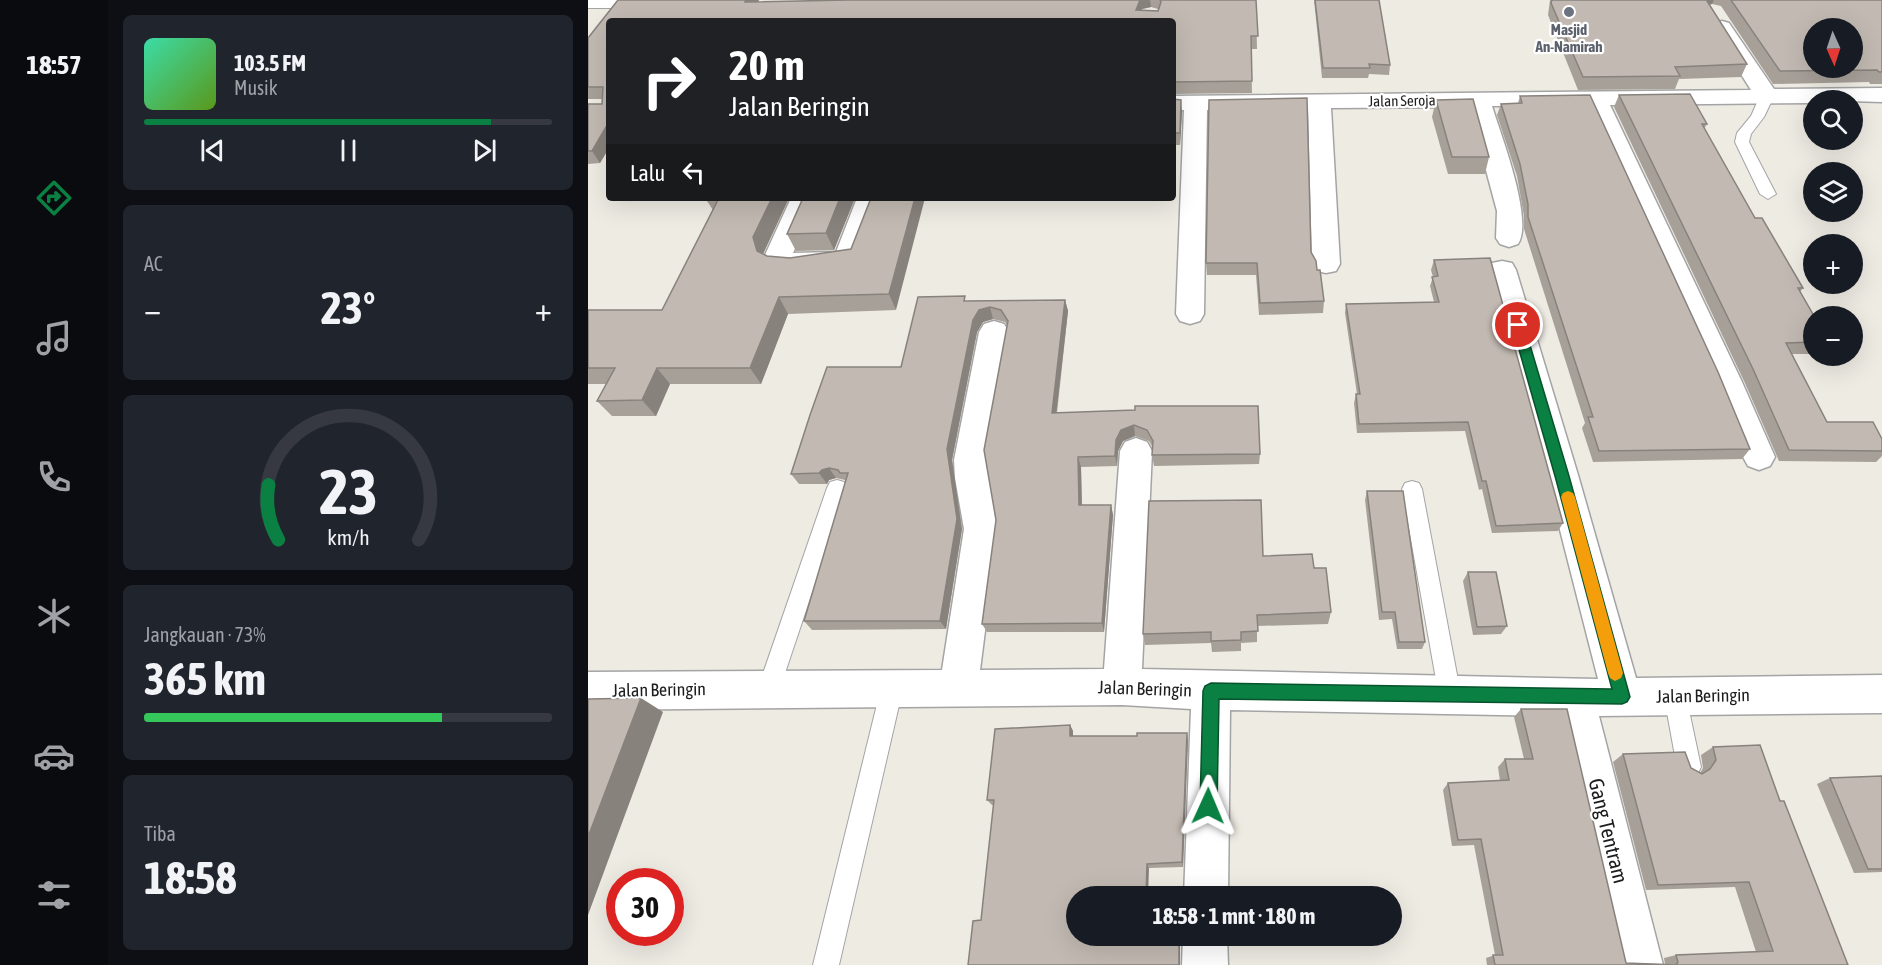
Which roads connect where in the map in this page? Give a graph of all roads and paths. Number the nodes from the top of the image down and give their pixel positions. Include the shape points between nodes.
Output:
1 (623, 0) edge
2 (588, 4) edge
3 (1713, 12) edge
4 (1882, 95) edge
5 (1767, 96) junction
6 (1596, 99) junction
7 (1479, 100) junction
8 (1319, 102) junction
9 (1185, 103) edge
10 (1768, 194) dead end
11 (803, 201) edge
12 (869, 201) edge
13 (1509, 238) dead end
14 (1326, 264) dead end
15 (1502, 270) dead end
16 (1190, 314) dead end
17 (994, 332) dead end
18 (1136, 451) dead end
19 (1759, 457) dead end
20 (837, 488) edge
21 (1412, 489) dead end
22 (1122, 687) junction
23 (769, 688) junction
24 (892, 688) junction
25 (958, 689) junction
26 (588, 691) edge
27 (1211, 691) junction
28 (1882, 694) edge
29 (1450, 696) junction
30 (1675, 696) junction
31 (1622, 697) junction
32 (1575, 698) junction
33 (1689, 767) edge
34 (1206, 886) edge
35 (1205, 946) edge
36 (826, 965) edge
37 (1204, 965) edge
38 (1640, 965) edge

1 - 2 lane via 620,4
3 - 5 street
4 - 5 street, Jalan Seroja
5 - 6 street, Jalan Seroja
5 - 10 lane via 1742,142
6 - 7 street, Jalan Seroja
6 - 19 street
7 - 8 street, Jalan Seroja
7 - 13 street via 1510,211
8 - 9 street, Jalan Seroja
8 - 14 street
9 - 16 street
11 - 12 street via 779,255 783,263 846,258
15 - 31 street
17 - 25 street via 970,460 969,479 981,529
18 - 22 street
20 - 23 lane
21 - 29 lane
22 - 25 street, Jalan Beringin
22 - 27 street, Jalan Beringin
23 - 24 street, Jalan Beringin
23 - 26 street, Jalan Beringin
24 - 25 street, Jalan Beringin
24 - 36 lane
27 - 29 street, Jalan Beringin
27 - 34 street
28 - 30 street, Jalan Beringin
29 - 32 street, Jalan Beringin
30 - 31 street, Jalan Beringin
30 - 33 lane
31 - 32 street, Jalan Beringin
32 - 38 street, Gang Tentram
35 - 37 street

